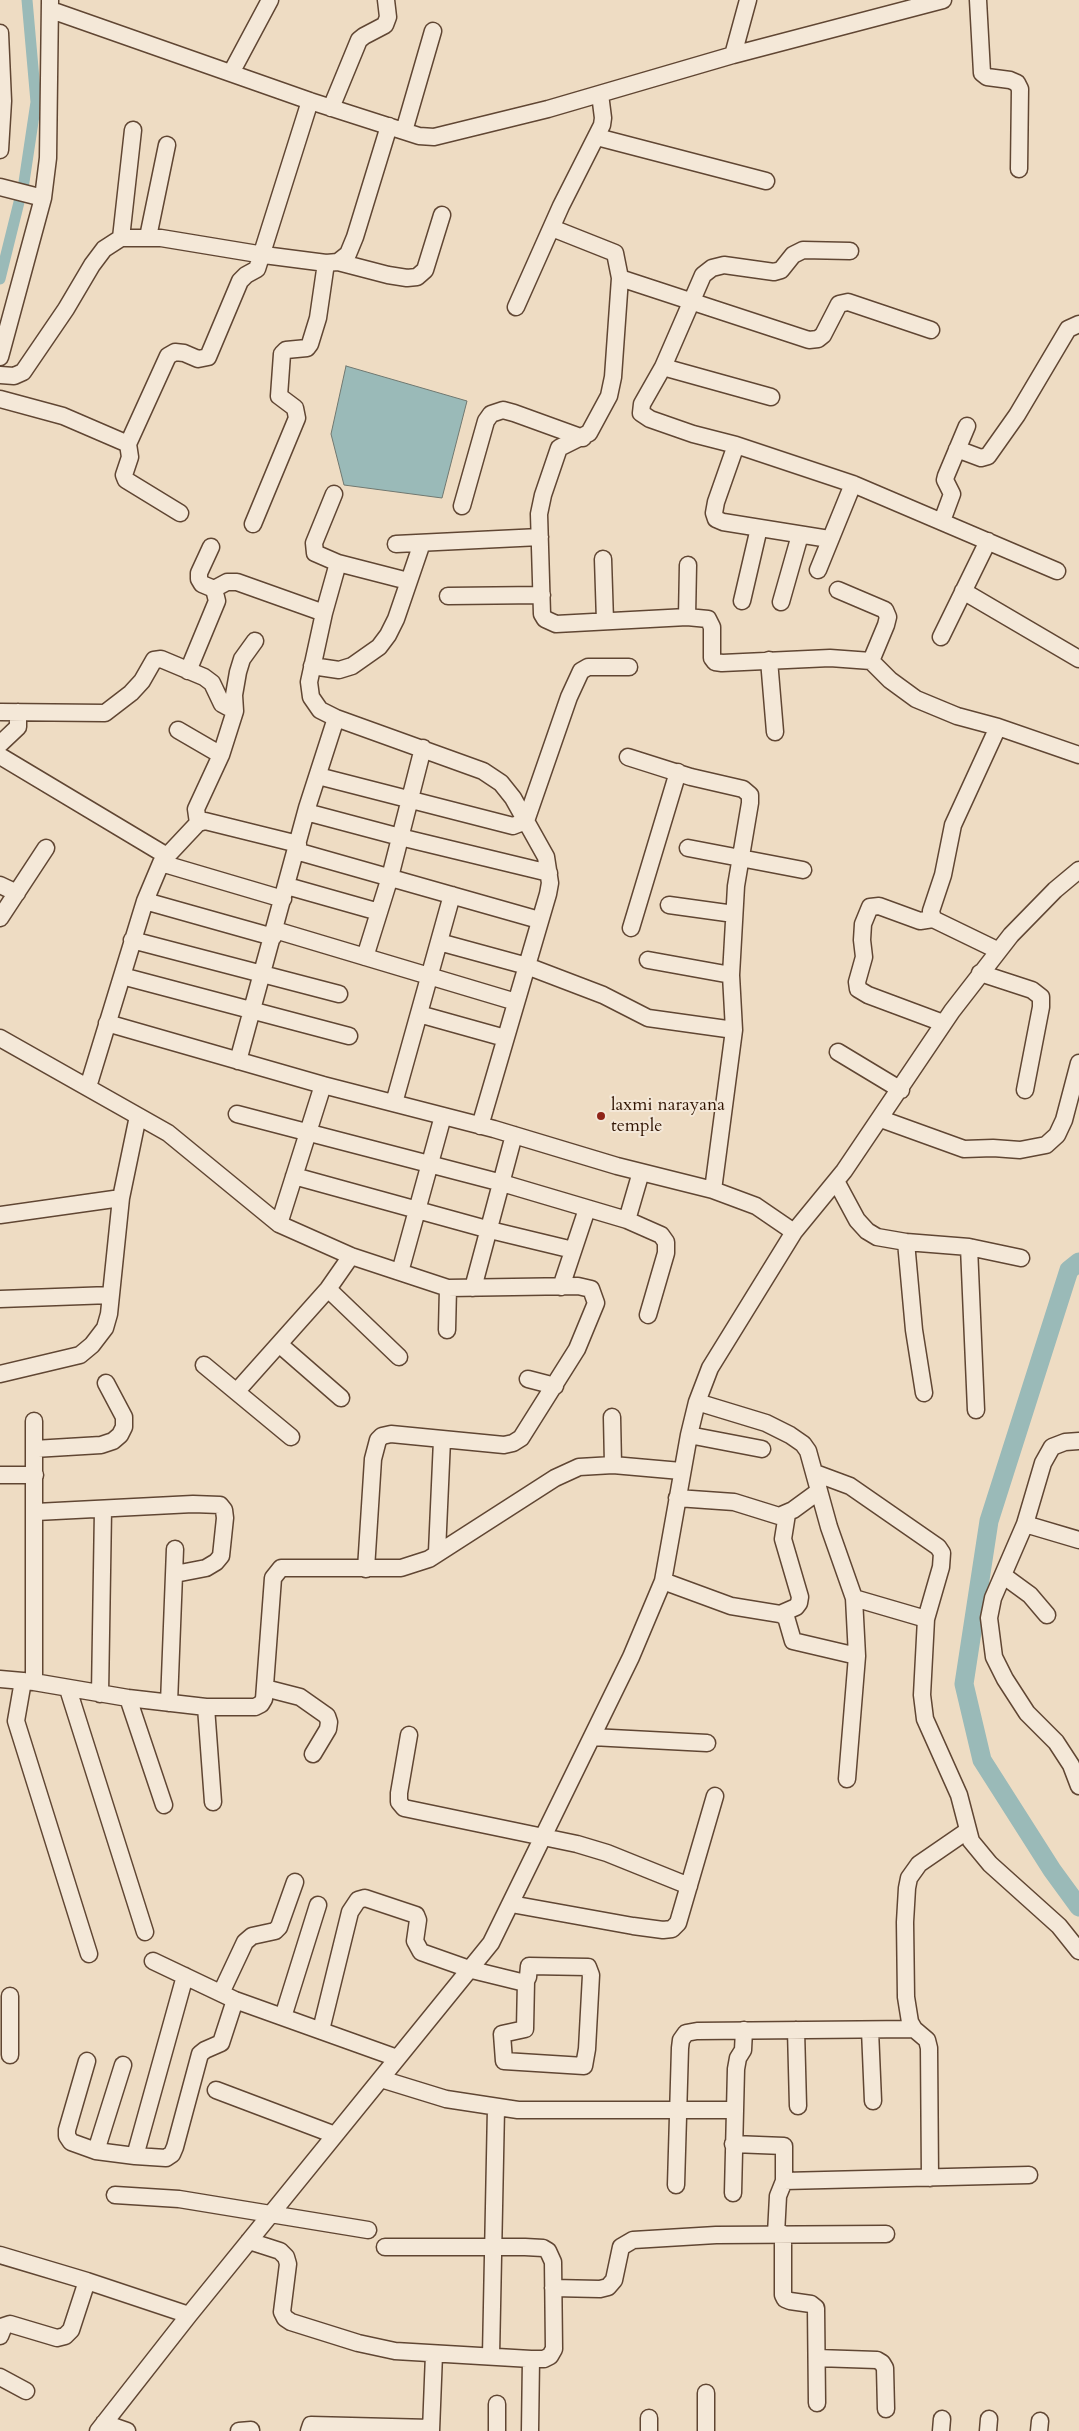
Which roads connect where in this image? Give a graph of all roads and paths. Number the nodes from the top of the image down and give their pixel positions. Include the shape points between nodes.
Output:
1 (270, 0) edge
2 (386, 0) edge
3 (748, 0) edge
4 (943, 0) edge
5 (978, 0) edge
6 (50, 5) edge
7 (433, 31) dead end
8 (0, 33) edge
9 (733, 55) junction
10 (231, 73) junction
11 (600, 94) junction
12 (310, 101) junction
13 (331, 108) junction
14 (396, 128) junction
15 (133, 130) dead end
16 (597, 137) junction
17 (167, 145) dead end
18 (0, 150) edge
19 (1019, 169) dead end
20 (766, 181) dead end
21 (1, 187) edge
22 (36, 196) junction
23 (442, 214) dead end
24 (552, 228) junction
25 (148, 237) junction
26 (121, 238) junction
27 (850, 251) dead end
28 (264, 255) junction
29 (332, 263) junction
30 (620, 278) junction
31 (691, 302) junction
32 (516, 307) dead end
33 (1079, 324) edge
34 (931, 330) dead end
35 (0, 357) edge
36 (663, 368) junction
37 (0, 375) edge
38 (770, 397) dead end
39 (0, 399) edge
40 (967, 426) dead end
41 (583, 438) junction
42 (128, 444) junction
43 (736, 445) junction
44 (960, 450) junction
45 (853, 484) junction
46 (334, 494) dead end
47 (462, 506) dead end
48 (180, 513) dead end
49 (942, 521) junction
50 (253, 524) dead end
51 (759, 528) junction
52 (800, 535) junction
53 (540, 537) junction
54 (829, 539) junction
55 (988, 541) junction
56 (422, 543) junction
57 (396, 544) dead end
58 (211, 547) dead end
59 (603, 559) dead end
60 (338, 563) junction
61 (688, 565) dead end
62 (818, 570) dead end
63 (1057, 571) dead end
64 (408, 581) junction
65 (214, 589) junction
66 (838, 590) dead end
67 (963, 591) junction
68 (542, 595) junction
69 (448, 596) dead end
70 (742, 601) dead end
71 (781, 602) dead end
72 (324, 613) junction
73 (687, 617) junction
74 (605, 621) junction
75 (941, 637) dead end
76 (255, 641) dead end
77 (1079, 659) edge
78 (769, 660) junction
79 (871, 661) junction
80 (312, 666) junction
81 (629, 667) dead end
82 (188, 671) junction
83 (235, 711) junction
84 (0, 712) edge
85 (18, 712) junction
86 (336, 718) junction
87 (998, 727) junction
88 (178, 730) dead end
89 (775, 732) dead end
90 (0, 744) edge
91 (423, 748) junction
92 (221, 755) junction
93 (1079, 755) edge
94 (0, 756) edge
95 (628, 757) dead end
96 (678, 772) junction
97 (318, 776) junction
98 (410, 800) junction
99 (306, 812) junction
100 (526, 821) junction
101 (198, 822) junction
102 (400, 837) junction
103 (46, 848) dead end
104 (297, 848) junction
105 (688, 848) dead end
106 (741, 859) junction
107 (164, 860) junction
108 (803, 870) dead end
109 (1079, 870) edge
110 (549, 873) junction
111 (390, 877) junction
112 (0, 885) edge
113 (285, 892) junction
114 (17, 893) junction
115 (452, 895) junction
116 (145, 901) junction
117 (669, 905) dead end
118 (379, 912) junction
119 (734, 914) junction
120 (0, 918) edge
121 (539, 920) junction
122 (932, 920) junction
123 (631, 928) dead end
124 (274, 934) junction
125 (132, 940) junction
126 (439, 942) junction
127 (997, 950) junction
128 (365, 957) junction
129 (648, 960) dead end
130 (527, 966) junction
131 (262, 972) junction
132 (731, 974) junction
133 (980, 974) junction
134 (122, 976) junction
135 (430, 976) junction
136 (338, 994) dead end
137 (516, 1002) junction
138 (252, 1012) junction
139 (419, 1014) junction
140 (107, 1023) junction
141 (943, 1023) junction
142 (734, 1030) junction
143 (349, 1036) dead end
144 (0, 1038) edge
145 (505, 1038) junction
146 (838, 1052) dead end
147 (238, 1061) junction
148 (1079, 1063) edge
149 (323, 1084) junction
150 (88, 1087) junction
151 (901, 1090) junction
152 (1025, 1090) dead end
153 (394, 1103) junction
154 (237, 1114) dead end
155 (138, 1116) junction
156 (443, 1116) junction
157 (881, 1119) junction
158 (480, 1126) junction
159 (308, 1133) junction
160 (514, 1135) junction
161 (430, 1165) junction
162 (641, 1172) junction
163 (294, 1176) junction
164 (502, 1183) junction
165 (834, 1185) junction
166 (713, 1190) junction
167 (121, 1198) junction
168 (587, 1209) junction
169 (417, 1210) junction
170 (0, 1215) edge
171 (627, 1220) junction
172 (279, 1224) junction
173 (796, 1229) junction
174 (490, 1230) junction
175 (906, 1242) junction
176 (969, 1247) junction
177 (574, 1250) junction
178 (351, 1256) junction
179 (1021, 1258) dead end
180 (400, 1272) junction
181 (562, 1286) junction
182 (448, 1288) junction
183 (473, 1288) junction
184 (328, 1289) junction
185 (111, 1295) junction
186 (0, 1299) edge
187 (648, 1315) dead end
188 (447, 1330) dead end
189 (279, 1344) junction
190 (400, 1357) dead end
191 (204, 1365) dead end
192 (0, 1374) edge
193 (528, 1379) dead end
194 (106, 1383) dead end
195 (555, 1386) junction
196 (237, 1391) junction
197 (924, 1393) dead end
198 (340, 1398) dead end
199 (697, 1402) junction
200 (976, 1410) dead end
201 (612, 1417) dead end
202 (34, 1421) dead end
203 (689, 1435) junction
204 (290, 1437) dead end
205 (442, 1440) junction
206 (1079, 1442) edge
207 (34, 1449) junction
208 (762, 1449) dead end
209 (613, 1465) junction
210 (681, 1471) junction
211 (815, 1473) junction
212 (0, 1475) edge
213 (35, 1475) junction
214 (820, 1491) junction
215 (677, 1498) junction
216 (103, 1510) junction
217 (36, 1512) junction
218 (787, 1514) junction
219 (1025, 1524) junction
220 (1078, 1538) edge
221 (176, 1548) dead end
222 (437, 1552) junction
223 (366, 1569) junction
224 (175, 1574) junction
225 (1004, 1576) junction
226 (663, 1582) junction
227 (854, 1598) junction
228 (780, 1614) junction
229 (1047, 1614) dead end
230 (926, 1619) junction
231 (857, 1656) junction
232 (0, 1679) edge
233 (29, 1681) junction
234 (265, 1688) junction
235 (68, 1689) junction
236 (100, 1694) junction
237 (128, 1698) junction
238 (169, 1702) junction
239 (206, 1707) junction
240 (8, 1720) edge
241 (409, 1734) dead end
242 (592, 1737) junction
243 (707, 1743) dead end
244 (313, 1754) dead end
245 (847, 1779) dead end
246 (1079, 1786) edge
247 (715, 1796) dead end
248 (213, 1802) dead end
249 (164, 1805) dead end
250 (967, 1831) junction
251 (542, 1836) junction
252 (295, 1882) dead end
253 (689, 1886) junction
254 (511, 1904) junction
255 (318, 1905) dead end
256 (145, 1932) dead end
257 (1079, 1951) edge
258 (89, 1954) dead end
259 (153, 1961) dead end
260 (472, 1970) junction
261 (185, 1976) junction
262 (526, 1981) junction
263 (10, 1996) dead end
264 (228, 1996) junction
265 (283, 2017) junction
266 (321, 2030) junction
267 (744, 2030) junction
268 (796, 2030) junction
269 (870, 2030) junction
270 (914, 2030) junction
271 (10, 2055) edge
272 (397, 2058) junction
273 (87, 2061) dead end
274 (123, 2065) dead end
275 (381, 2079) junction
276 (216, 2090) dead end
277 (873, 2102) dead end
278 (798, 2106) dead end
279 (496, 2108) junction
280 (678, 2110) junction
281 (734, 2110) junction
282 (335, 2135) junction
283 (733, 2144) junction
284 (96, 2151) junction
285 (135, 2156) junction
286 (1029, 2175) dead end
287 (930, 2178) junction
288 (784, 2181) junction
289 (676, 2185) dead end
290 (733, 2193) dead end
291 (114, 2195) dead end
292 (269, 2216) junction
293 (368, 2230) dead end
294 (780, 2234) junction
295 (886, 2234) dead end
296 (249, 2241) junction
297 (385, 2247) dead end
298 (492, 2247) junction
299 (0, 2255) edge
300 (87, 2281) junction
301 (553, 2288) junction
302 (189, 2315) junction
303 (0, 2336) edge
304 (434, 2354) junction
305 (491, 2356) junction
306 (531, 2358) junction
307 (816, 2358) junction
308 (0, 2377) edge
309 (26, 2391) dead end
310 (706, 2393) dead end
311 (817, 2403) dead end
312 (497, 2404) dead end
313 (886, 2409) dead end
314 (101, 2427) edge
315 (431, 2429) edge
316 (127, 2431) edge
317 (309, 2431) edge
318 (497, 2431) edge
319 (530, 2431) edge
320 (706, 2431) edge

1 - 10 street
2 - 13 street via 388,17 385,25 359,40
3 - 9 street
4 - 9 street
5 - 19 street via 982,73 987,77 1010,80 1020,88
6 - 10 street
6 - 22 street via 48,158
7 - 14 street
8 - 18 street via 3,101
9 - 11 street
10 - 12 street
11 - 14 street via 434,137
11 - 16 street via 603,118
12 - 13 street
12 - 28 street
13 - 14 street
14 - 29 street via 348,254
15 - 26 street
16 - 20 street
16 - 24 street
17 - 25 street
21 - 22 street
22 - 35 street
23 - 29 street via 425,270 417,277 407,278
24 - 30 street via 615,253
24 - 32 street
25 - 26 street
25 - 28 street
26 - 37 street via 104,249 92,265 23,372 14,376
27 - 31 street via 803,250 793,255 781,270 774,272 724,265 712,268 704,275
28 - 29 street
28 - 42 street via 258,269 240,281 208,357 198,359 175,352 168,356
29 - 50 street via 310,344 307,348 286,350 282,354 279,396 294,408 296,418
30 - 31 street
30 - 41 street via 614,377 596,425
31 - 34 street via 809,340 823,335 834,310 839,304 848,302
31 - 36 street
33 - 44 street via 1068,329 1017,415 990,453 981,458
36 - 38 street
36 - 43 street via 640,409 644,416
39 - 42 street via 63,416
40 - 44 street
41 - 47 street via 514,412 496,411 486,422
41 - 53 street via 559,448 539,514
42 - 48 street via 130,457 124,475 126,480
43 - 45 street
43 - 51 street via 714,513 716,519 723,522
44 - 49 street via 946,476 952,494
45 - 49 street
45 - 54 street
46 - 60 street via 313,549 318,556
49 - 55 street
51 - 52 street
51 - 70 street
52 - 54 street
52 - 71 street
53 - 56 street
53 - 68 street
54 - 62 street
55 - 63 street
55 - 67 street
56 - 57 street
56 - 64 street
58 - 65 street via 199,579
59 - 74 street
60 - 64 street
60 - 72 street
61 - 73 street
64 - 80 street via 396,619 379,646 352,666 339,670
65 - 72 street via 228,582 237,582
65 - 82 street via 217,601
66 - 79 street via 885,610 888,617 886,625
67 - 75 street
67 - 77 street
68 - 69 street
68 - 74 street via 542,614 550,623
72 - 80 street
73 - 74 street
73 - 78 street via 711,622 712,658 715,662
76 - 83 street via 242,659 238,672
78 - 79 street via 830,658
78 - 89 street
79 - 87 street via 912,697 957,716
80 - 86 street via 311,696 320,710
81 - 100 street via 588,667 581,671
82 - 83 street via 212,683 222,704
82 - 85 street via 161,659 154,660 131,693 105,712
83 - 92 street
84 - 85 street
85 - 90 street via 18,727
86 - 91 street
86 - 97 street
87 - 93 street
87 - 122 street via 953,825 943,875 931,911
88 - 92 street
91 - 98 street
91 - 100 street via 476,768 501,783
92 - 101 street via 196,810
94 - 107 street
95 - 96 street
96 - 106 street via 744,789 750,794
96 - 123 street
97 - 98 street
97 - 99 street
98 - 100 street via 513,826
98 - 102 street
99 - 102 street
99 - 104 street
100 - 110 street via 546,857
101 - 104 street via 214,822
101 - 107 street
102 - 110 street
102 - 111 street
103 - 114 street
104 - 111 street
104 - 113 street
105 - 106 street
106 - 108 street
106 - 119 street
107 - 113 street
107 - 116 street
109 - 127 street
110 - 121 street via 548,894
111 - 115 street
111 - 118 street
112 - 114 street
113 - 118 street
113 - 124 street
114 - 120 street
115 - 121 street
115 - 126 street
116 - 124 street
116 - 125 street
117 - 119 street
118 - 128 street
119 - 132 street
121 - 130 street
122 - 127 street
122 - 141 street via 920,920 879,906 870,907 863,924 864,958 857,982 858,989 868,995
124 - 128 street
124 - 131 street
125 - 131 street
125 - 134 street
126 - 130 street
126 - 135 street
127 - 133 street
128 - 135 street
129 - 132 street
130 - 137 street
130 - 142 street via 604,995 648,1018
131 - 136 street
131 - 138 street
132 - 142 street
133 - 141 street
133 - 152 street via 1032,990 1041,996
134 - 138 street
134 - 140 street
135 - 137 street
135 - 139 street
137 - 145 street
138 - 143 street
138 - 147 street
139 - 145 street
139 - 153 street
140 - 147 street
140 - 150 street
141 - 151 street
142 - 166 street
144 - 150 street
145 - 158 street
146 - 151 street
147 - 149 street
148 - 157 street via 1064,1120 1057,1135 1046,1145 1020,1150 964,1149
149 - 153 street
149 - 159 street
150 - 155 street
151 - 157 street
153 - 156 street
154 - 159 street
155 - 167 street
155 - 172 street via 168,1133
156 - 158 street
156 - 161 street
157 - 165 street
158 - 160 street
159 - 161 street
159 - 163 street
160 - 162 street
160 - 164 street
161 - 164 street
161 - 169 street
162 - 166 street
162 - 171 street
163 - 169 street
163 - 172 street
164 - 168 street
164 - 174 street
165 - 173 street
165 - 175 street via 868,1231 877,1237
166 - 173 street via 756,1206
167 - 170 street
167 - 185 street
168 - 171 street
168 - 177 street
169 - 174 street
169 - 180 street
171 - 187 street via 661,1235 666,1242 666,1253
172 - 178 street
173 - 199 street via 710,1368
174 - 177 street
174 - 183 street
175 - 176 street
175 - 197 street
176 - 179 street
176 - 200 street
177 - 181 street
178 - 180 street
178 - 184 street
180 - 182 street
181 - 183 street
181 - 195 street via 591,1289 596,1303 577,1349
182 - 183 street
182 - 188 street
184 - 189 street
184 - 190 street
185 - 186 street
185 - 192 street via 105,1328 80,1355
189 - 196 street
189 - 198 street
191 - 196 street
193 - 195 street
194 - 207 street via 124,1417 120,1435 101,1444
195 - 205 street via 522,1438 513,1443
196 - 204 street
199 - 203 street
199 - 211 street via 744,1415 790,1435 808,1450
201 - 209 street
202 - 207 street
203 - 208 street
203 - 210 street
205 - 222 street
205 - 223 street via 392,1434 378,1440 373,1459
206 - 219 street via 1065,1442 1052,1447 1043,1463
207 - 213 street
209 - 210 street
209 - 222 street via 579,1467 566,1472
210 - 215 street
211 - 214 street
211 - 230 street via 850,1486 938,1547 942,1553 941,1567
212 - 213 street
213 - 217 street
214 - 218 street
214 - 227 street
215 - 218 street via 734,1502 779,1516
215 - 226 street
216 - 217 street
216 - 224 street via 193,1504 220,1506 225,1518 221,1556 206,1568
216 - 236 street
217 - 233 street
218 - 228 street via 783,1531 785,1546 800,1598 796,1607
219 - 220 street
219 - 225 street
221 - 224 street
222 - 223 street via 402,1568
223 - 234 street via 287,1567 276,1572
224 - 238 street
225 - 229 street via 1030,1595
225 - 246 street via 989,1618 994,1657 1027,1713 1056,1742 1071,1765
226 - 228 street via 730,1606
226 - 242 street
227 - 230 street
227 - 231 street
228 - 231 street via 786,1617 793,1641
230 - 250 street via 922,1695 925,1719 959,1795
231 - 245 street
232 - 233 street
233 - 235 street
233 - 240 street
234 - 239 street via 264,1699 255,1708
234 - 244 street via 300,1697 327,1716 328,1729
235 - 236 street
235 - 256 street
236 - 237 street
237 - 238 street
237 - 249 street
238 - 239 street
239 - 248 street
240 - 258 street
241 - 251 street via 399,1802 404,1808
242 - 243 street
242 - 251 street
247 - 253 street
250 - 257 street via 979,1853 1059,1926
250 - 270 street via 919,1864 909,1878 905,1922 906,1997
251 - 253 street via 607,1853
251 - 254 street
252 - 264 street via 275,1932 252,1936 245,1942
253 - 254 street via 678,1923 672,1929 663,1930
254 - 260 street via 491,1943
255 - 265 street
259 - 261 street
260 - 262 street
260 - 266 street via 421,1952 415,1941 416,1915 365,1898 358,1900 350,1912
260 - 272 street
261 - 264 street
261 - 285 street
262 - 262 street via 525,2029 502,2034 504,2061 584,2066 588,1967 530,1966
263 - 271 street
264 - 265 street
264 - 285 street via 222,2043 200,2054 172,2154 166,2158
265 - 266 street
266 - 272 street
267 - 268 street
267 - 280 street via 686,2033 680,2048
267 - 281 street via 743,2053 736,2062
268 - 269 street
268 - 278 street
269 - 270 street
269 - 277 street
270 - 287 street via 927,2040 929,2048
272 - 275 street
273 - 284 street via 67,2136 71,2142
274 - 284 street
275 - 279 street via 446,2099
275 - 282 street
276 - 282 street
279 - 280 street
279 - 298 street
280 - 281 street
280 - 289 street
281 - 283 street
282 - 292 street
283 - 288 street via 784,2146
283 - 290 street
284 - 285 street
286 - 287 street
287 - 288 street
288 - 294 street via 778,2196
291 - 292 street via 179,2199
292 - 293 street
292 - 296 street
294 - 295 street
294 - 301 street via 633,2240 621,2247 614,2280 608,2287
294 - 307 street via 783,2295 790,2301 811,2304 816,2308
296 - 302 street
296 - 304 street via 280,2251 286,2257 284,2318 358,2343 395,2351
297 - 298 street
298 - 301 street via 543,2248 548,2251 553,2262
298 - 305 street
299 - 300 street
300 - 302 street
300 - 303 street via 71,2330 65,2336 57,2338 10,2324 4,2326
301 - 306 street via 554,2349 544,2359
302 - 314 street
304 - 305 street
304 - 315 street
305 - 306 street
306 - 319 street
307 - 311 street
307 - 313 street via 870,2359 882,2363 885,2368
308 - 309 street
310 - 320 street
312 - 318 street
314 - 316 street
315 - 317 street via 311,2425

